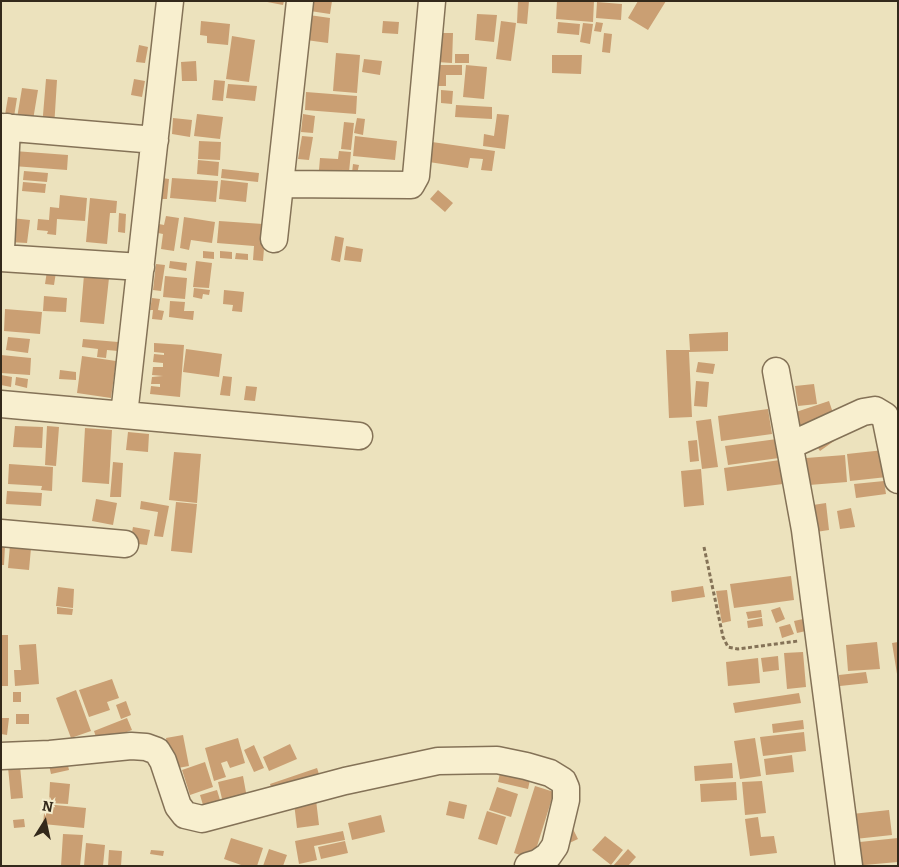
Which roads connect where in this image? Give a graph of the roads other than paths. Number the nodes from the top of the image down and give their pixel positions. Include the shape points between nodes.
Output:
1 (170, 1) edge
2 (300, 1) edge
3 (432, 1) edge
4 (4, 127) edge
5 (155, 140) junction
6 (280, 184) junction
7 (274, 239) dead end
8 (1, 249) edge
9 (1, 258) edge
10 (141, 267) junction
11 (776, 371) dead end
12 (1, 404) edge
13 (124, 415) junction
14 (359, 436) dead end
15 (791, 445) junction
16 (898, 480) edge
17 (1, 533) edge
18 (125, 544) dead end
19 (1, 756) edge
20 (528, 866) edge
21 (850, 866) edge

1 - 5 street
2 - 6 street
3 - 6 street via 416,176 411,185
4 - 5 street
4 - 8 street
5 - 10 street
6 - 7 street
9 - 10 street
10 - 13 street
11 - 15 street
12 - 13 street
13 - 14 street
15 - 16 street via 874,410 885,416
15 - 21 street via 806,530
17 - 18 street
19 - 20 street via 146,747 157,751 164,761 178,806 185,815 202,819 345,781 438,761 497,760 526,766 550,773 563,781 566,788 554,846 538,864

